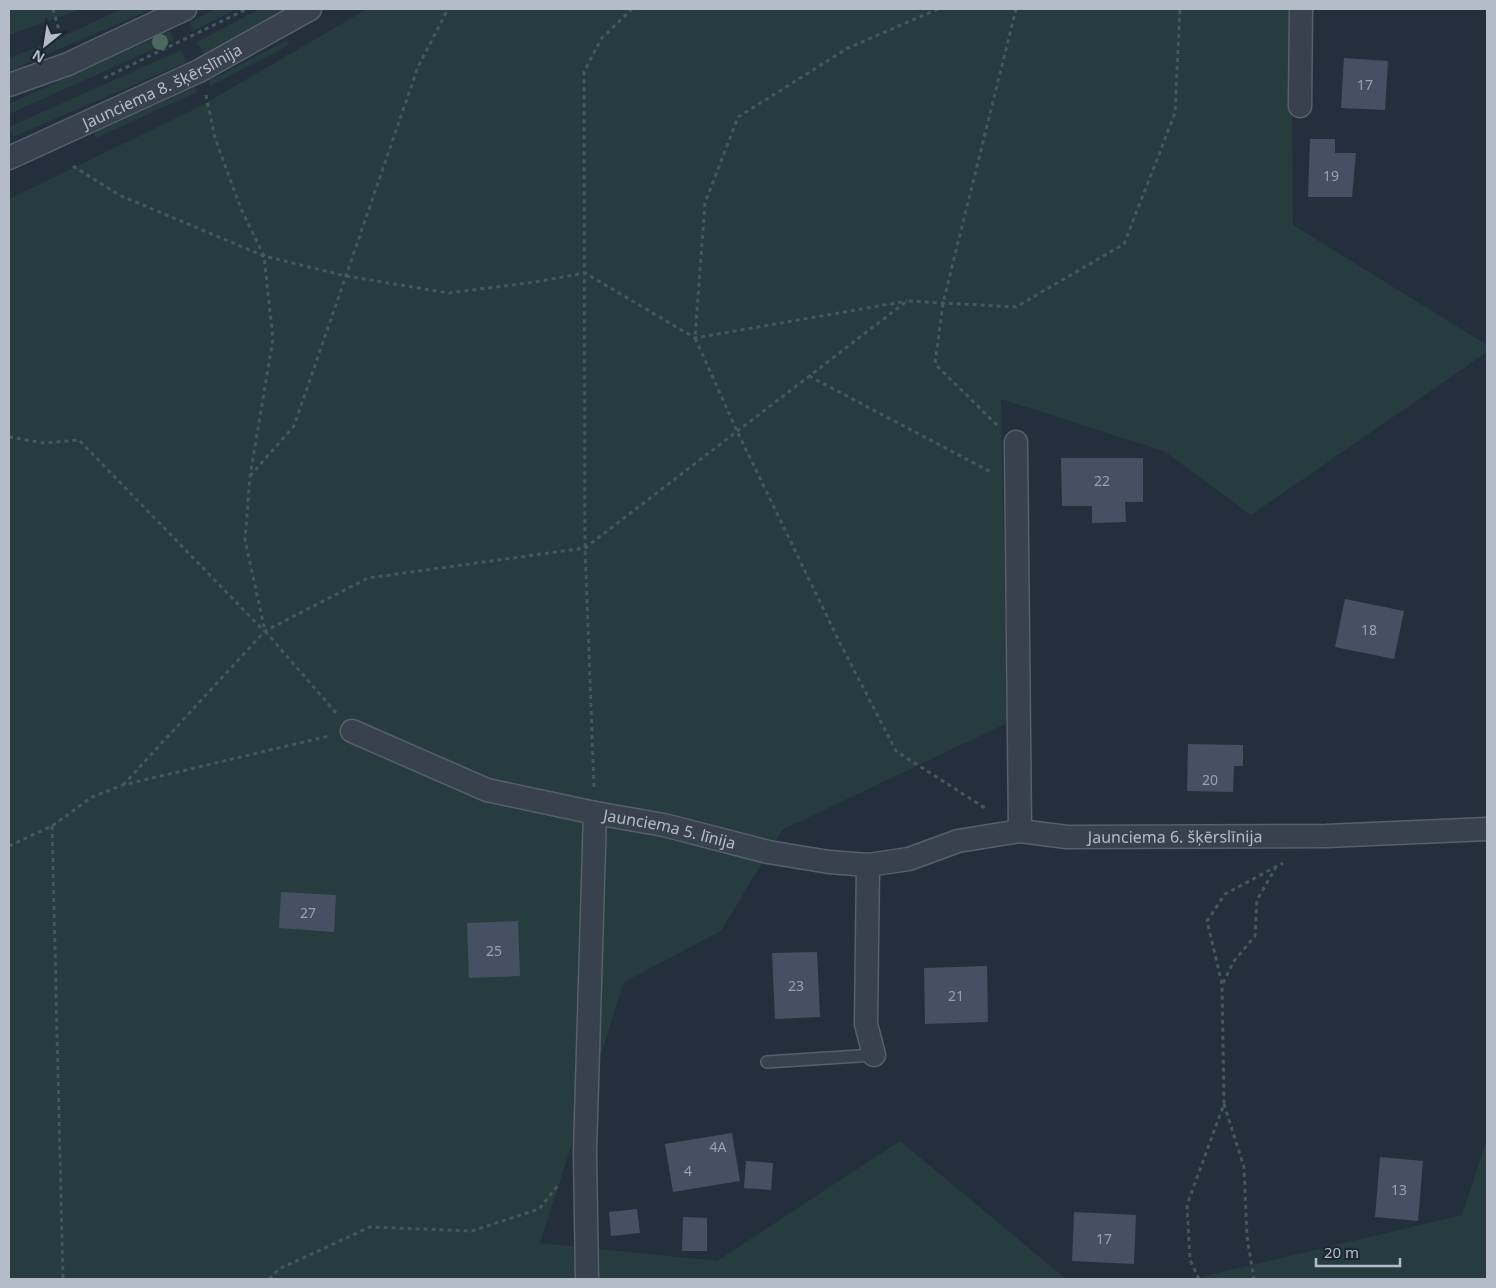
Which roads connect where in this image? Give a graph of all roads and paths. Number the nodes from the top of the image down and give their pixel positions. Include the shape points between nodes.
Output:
1 (54, 9) edge
2 (185, 9) edge
3 (310, 9) edge
4 (448, 9) edge
5 (632, 9) edge
6 (938, 9) edge
7 (1016, 9) edge
8 (1180, 9) edge
9 (1301, 9) edge
10 (59, 30) dead end
11 (184, 33) dead end
12 (187, 40) dead end
13 (9, 85) edge
14 (206, 93) dead end
15 (1300, 106) dead end
16 (9, 158) edge
17 (73, 166) dead end
18 (264, 256) junction
19 (585, 273) junction
20 (346, 276) junction
21 (908, 301) junction
22 (943, 303) junction
23 (695, 338) junction
24 (809, 376) junction
25 (737, 431) junction
26 (9, 437) edge
27 (1016, 442) joint
28 (250, 476) junction
29 (1016, 486) junction
30 (585, 548) junction
31 (265, 631) junction
32 (352, 731) junction
33 (123, 785) junction
34 (595, 813) junction
35 (52, 826) junction
36 (1487, 829) edge
37 (1020, 831) junction
38 (9, 846) edge
39 (1284, 862) dead end
40 (868, 865) junction
41 (1276, 867) junction
42 (1222, 984) junction
43 (874, 1055) joint
44 (767, 1062) dead end
45 (1224, 1104) junction
46 (585, 1152) junction
47 (63, 1279) edge
48 (269, 1279) edge
49 (587, 1279) edge
50 (1199, 1279) edge
51 (1254, 1279) edge

1 - 10 path
2 - 13 street via 68,64
3 - 16 street, Jaunciema 8. šķērslīnija via 199,71
4 - 20 path via 418,67
5 - 19 path via 600,39 584,72
6 - 23 path via 848,48 738,117 705,203
7 - 22 path
8 - 22 path via 1175,113 1124,244 1016,307
9 - 15 street
11 - 12 path
14 - 18 path via 214,138 241,209
17 - 18 path via 119,195
18 - 20 path
18 - 28 path via 273,339
19 - 20 path via 449,293
19 - 23 path
19 - 30 path
20 - 28 path via 294,426
21 - 22 path
21 - 23 path
21 - 24 path
22 - 27 path via 935,364
23 - 25 path
24 - 25 path
24 - 29 path
25 - 30 path
25 - 37 path via 838,640 896,751
26 - 31 path via 44,443 79,440
27 - 29 street
28 - 31 path via 245,540
29 - 37 street
30 - 31 path via 368,578
30 - 34 path
31 - 32 path
31 - 33 path
32 - 33 path
32 - 34 street via 486,790
33 - 35 path via 92,797
34 - 40 street, Jaunciema 5. līnija via 664,825 768,852
34 - 46 street, Jaunciema 5. līnija
35 - 38 path
35 - 47 path
36 - 37 street, Jaunciema 6. šķērslīnija via 1326,836 1067,837
37 - 40 street, Jaunciema 6. šķērslīnija via 958,841 909,859
39 - 41 path
40 - 43 street via 866,1024
41 - 42 path via 1257,900 1255,936 1234,961
41 - 42 path via 1225,894 1207,921
42 - 45 path
43 - 44 lane
45 - 50 path via 1187,1205 1190,1260
45 - 51 path via 1244,1167 1247,1236
46 - 48 path via 539,1209 472,1231 370,1227 279,1269
46 - 49 street, Jaunciema 5. līnija

